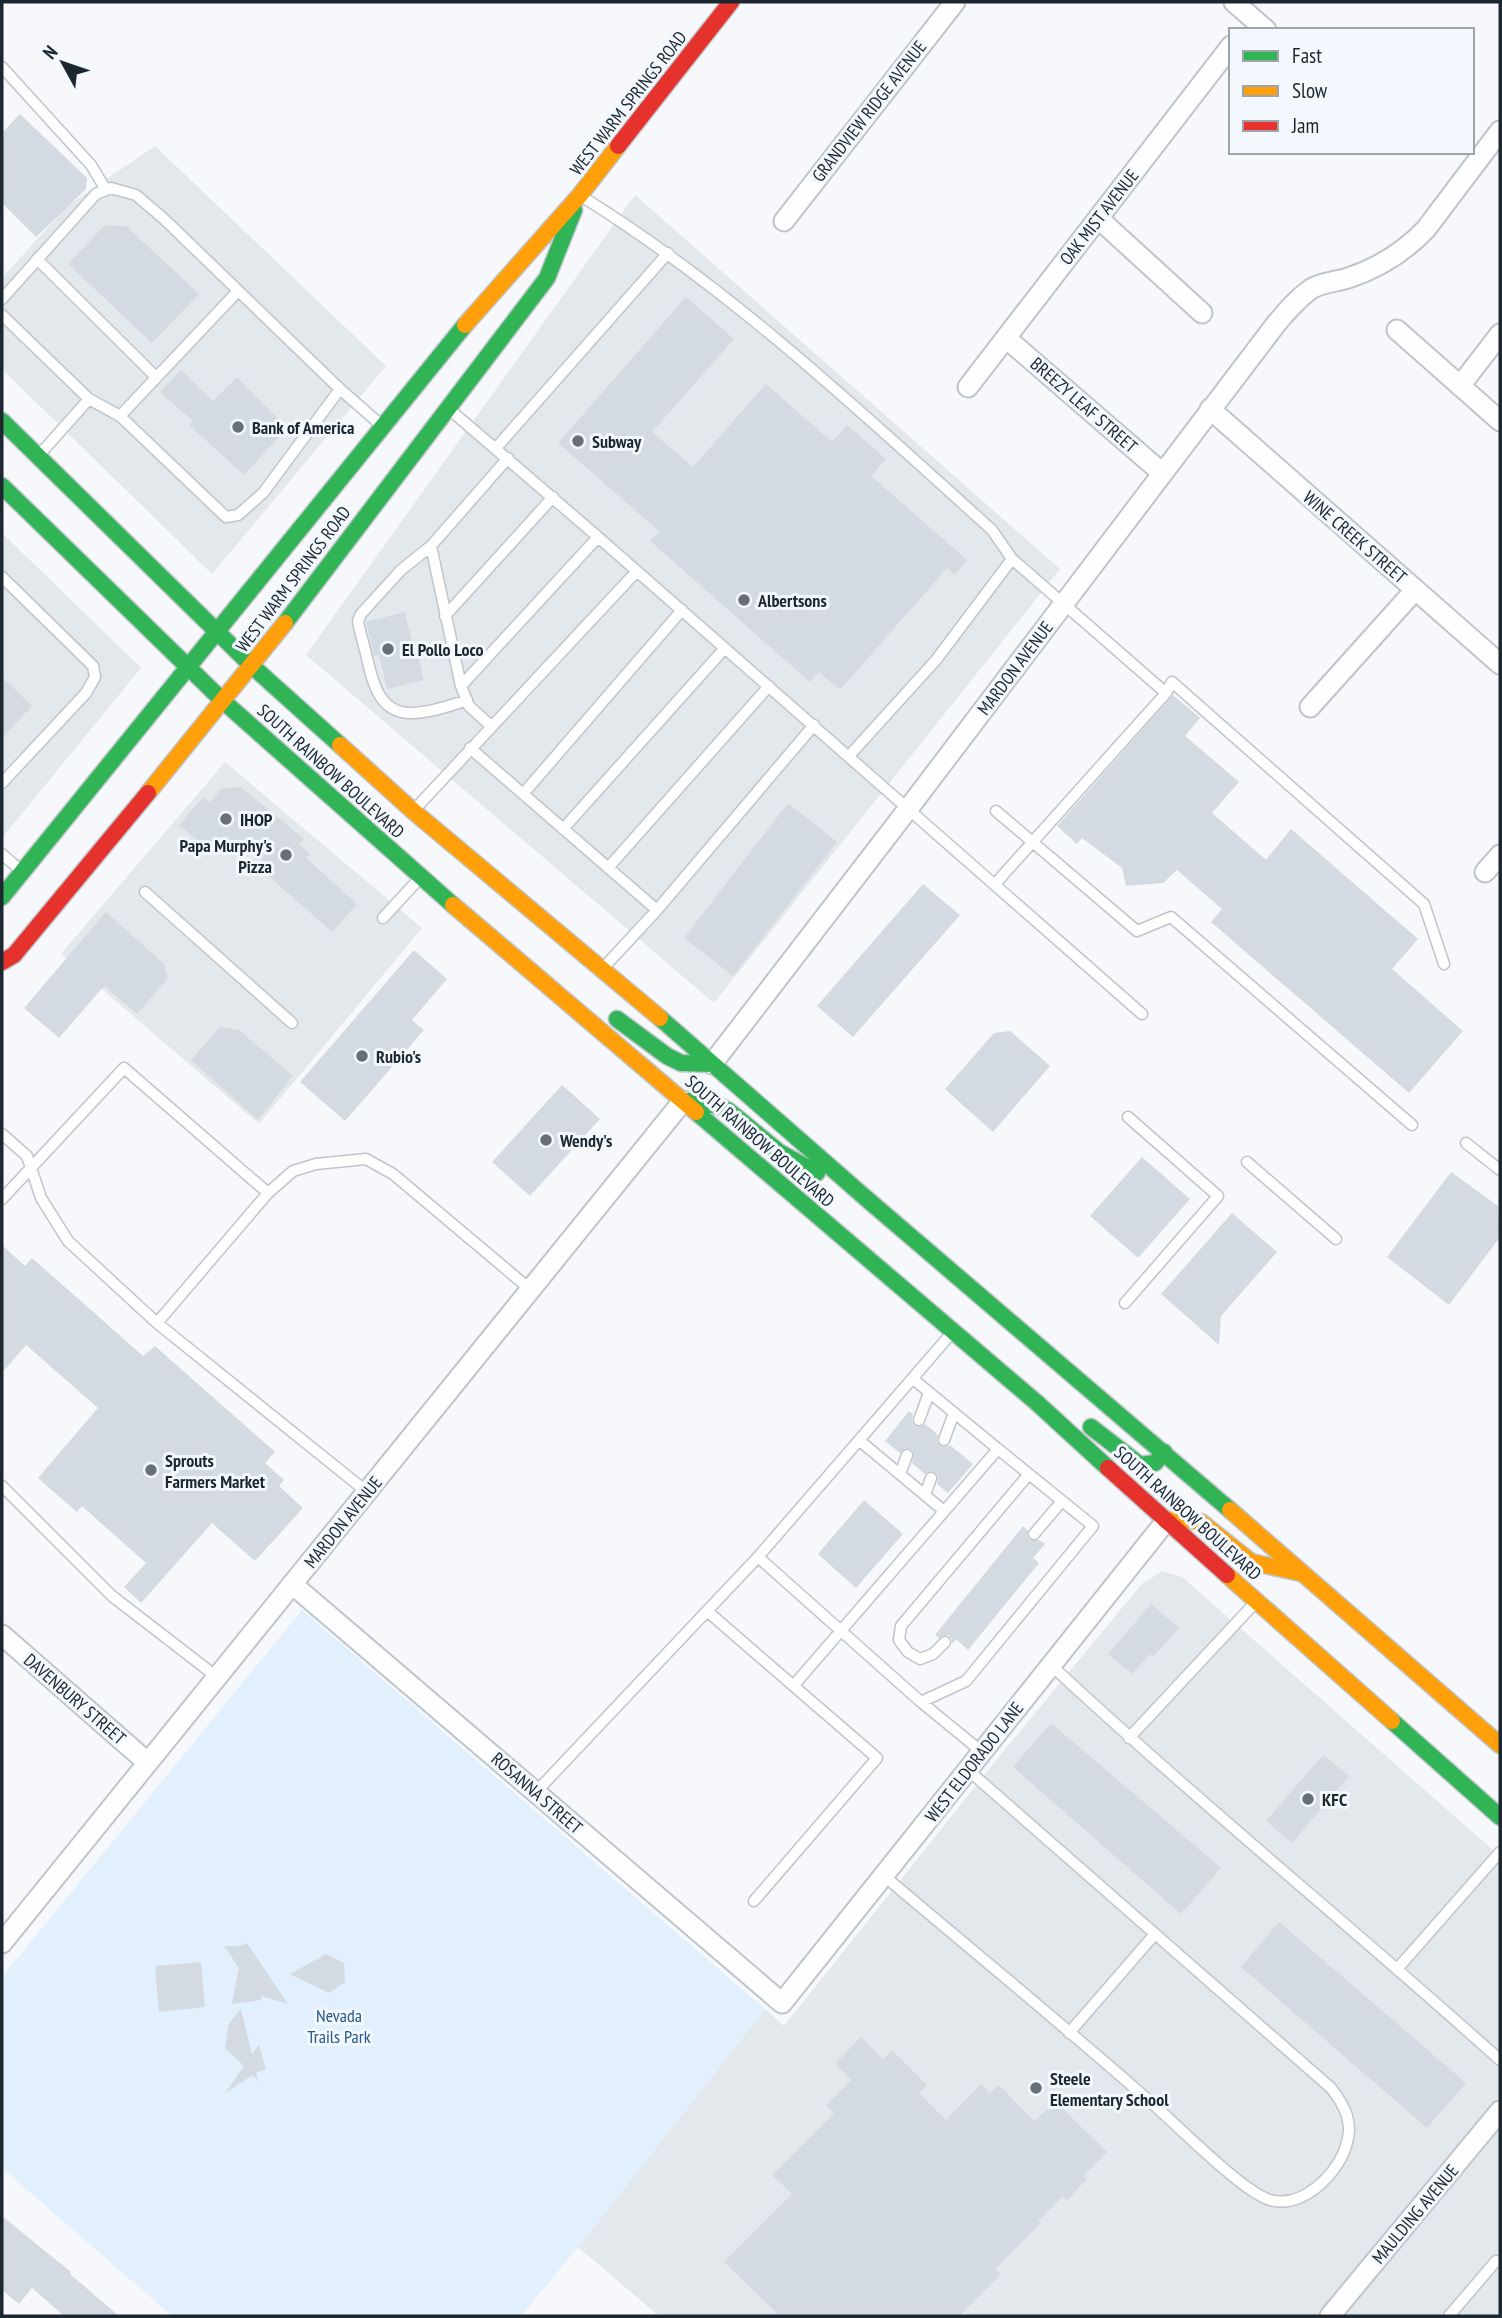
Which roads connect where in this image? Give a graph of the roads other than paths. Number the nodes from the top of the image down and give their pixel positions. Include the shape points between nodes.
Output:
1 (732, 2) edge
2 (955, 2) edge
3 (1234, 2) edge
4 (1254, 26) edge
5 (1229, 49) edge
6 (2, 66) edge
7 (1500, 131) edge
8 (106, 190) junction
9 (580, 195) junction
10 (1098, 218) junction
11 (784, 221) dead end
12 (668, 253) junction
13 (526, 254) junction
14 (37, 259) junction
15 (238, 291) junction
16 (2, 299) edge
17 (1202, 313) dead end
18 (2, 315) edge
19 (1397, 330) dead end
20 (1500, 334) edge
21 (1006, 338) junction
22 (446, 373) dead end
23 (156, 377) junction
24 (1460, 386) junction
25 (968, 387) dead end
26 (340, 389) junction
27 (442, 390) dead end
28 (89, 399) junction
29 (448, 409) junction
30 (1210, 409) junction
31 (120, 416) junction
32 (2, 421) edge
33 (1500, 421) edge
34 (382, 426) junction
35 (496, 448) junction
36 (38, 456) junction
37 (508, 458) junction
38 (1161, 472) junction
39 (3, 490) edge
40 (553, 497) junction
41 (598, 537) junction
42 (431, 546) junction
43 (1012, 559) junction
44 (637, 571) junction
45 (2, 577) edge
46 (1415, 590) junction
47 (1062, 604) junction
48 (682, 610) junction
49 (445, 616) junction
50 (217, 632) junction
51 (725, 648) junction
52 (1500, 664) edge
53 (252, 666) junction
54 (189, 667) junction
55 (769, 686) junction
56 (461, 687) junction
57 (1166, 692) junction
58 (467, 700) junction
59 (223, 701) junction
60 (1310, 707) dead end
61 (814, 725) junction
62 (491, 726) junction
63 (470, 748) junction
64 (849, 756) junction
65 (2, 783) edge
66 (523, 794) junction
67 (908, 809) junction
68 (413, 811) junction
69 (996, 811) dead end
70 (563, 829) junction
71 (1033, 842) junction
72 (2, 854) edge
73 (1500, 855) edge
74 (608, 868) junction
75 (22, 872) junction
76 (1485, 872) dead end
77 (421, 877) junction
78 (995, 884) junction
79 (145, 892) dead end
80 (2, 897) edge
81 (657, 910) junction
82 (383, 918) dead end
83 (2, 962) edge
84 (1444, 964) dead end
85 (603, 968) junction
86 (534, 972) junction
87 (583, 996) dead end
88 (606, 1010) dead end
89 (1142, 1014) dead end
90 (292, 1023) dead end
91 (712, 1064) junction
92 (683, 1101) junction
93 (1128, 1117) dead end
94 (1412, 1125) dead end
95 (2, 1134) edge
96 (1466, 1143) dead end
97 (1247, 1163) dead end
98 (31, 1166) junction
99 (1500, 1170) edge
100 (268, 1193) junction
101 (2, 1199) edge
102 (868, 1200) junction
103 (1336, 1239) dead end
104 (531, 1290) junction
105 (1125, 1303) dead end
106 (157, 1323) junction
107 (952, 1332) junction
108 (913, 1379) junction
109 (929, 1393) junction
110 (1036, 1402) junction
111 (954, 1413) junction
112 (919, 1420) dead end
113 (944, 1440) dead end
114 (860, 1441) junction
115 (998, 1449) junction
116 (1164, 1452) junction
117 (906, 1455) dead end
118 (900, 1474) junction
119 (1029, 1474) junction
120 (931, 1478) dead end
121 (2, 1486) edge
122 (367, 1492) junction
123 (925, 1495) junction
124 (1062, 1501) junction
125 (944, 1511) junction
126 (1166, 1521) junction
127 (1034, 1534) dead end
128 (758, 1557) junction
129 (1303, 1573) junction
130 (292, 1584) junction
131 (1257, 1600) junction
132 (707, 1611) junction
133 (842, 1631) junction
134 (2, 1635) edge
135 (945, 1642) dead end
136 (1051, 1665) junction
137 (217, 1677) junction
138 (794, 1685) junction
139 (921, 1702) junction
140 (1129, 1738) junction
141 (1500, 1745) edge
142 (982, 1752) junction
143 (148, 1763) junction
144 (968, 1770) junction
145 (536, 1792) junction
146 (1500, 1817) edge
147 (1500, 1852) edge
148 (883, 1875) junction
149 (754, 1901) dead end
150 (1155, 1934) junction
151 (2, 1943) edge
152 (1398, 1968) junction
153 (782, 2003) joint
154 (1069, 2033) junction
155 (1500, 2060) edge
156 (1500, 2111) edge
157 (1500, 2262) edge
158 (1330, 2316) edge
159 (1449, 2316) edge

1 - 9 main road, WEST WARM SPRINGS ROAD
2 - 11 street, GRANDVIEW RIDGE AVENUE
3 - 4 street
5 - 10 street, OAK MIST AVENUE
6 - 8 lane via 91,164
7 - 30 street, MARDON AVENUE via 1413,243 1368,272 1314,288 1295,302
8 - 14 lane via 96,194
8 - 15 lane via 136,195
9 - 12 lane
9 - 13 main road, WEST WARM SPRINGS ROAD
9 - 29 main road, WEST WARM SPRINGS ROAD via 547,278
10 - 17 street
10 - 21 street, OAK MIST AVENUE
12 - 35 lane
12 - 43 lane via 831,385 992,530
13 - 22 main road via 513,285
13 - 34 main road, WEST WARM SPRINGS ROAD
14 - 16 lane
14 - 23 lane
15 - 23 lane
15 - 26 lane
18 - 28 lane
19 - 24 street
20 - 24 street
21 - 25 street, OAK MIST AVENUE
21 - 38 street, BREEZY LEAF STREET
23 - 31 lane
24 - 33 street
26 - 31 lane via 263,493 237,515 226,517
26 - 34 lane
27 - 29 main road
28 - 31 lane
28 - 36 lane
29 - 35 lane
29 - 53 main road, WEST WARM SPRINGS ROAD
30 - 38 street, MARDON AVENUE
30 - 46 street, WINE CREEK STREET
32 - 36 main road, SOUTH RAINBOW BOULEVARD
34 - 50 main road, WEST WARM SPRINGS ROAD
35 - 37 lane
36 - 50 main road, SOUTH RAINBOW BOULEVARD
37 - 40 lane
37 - 42 lane
38 - 47 street, MARDON AVENUE
39 - 54 main road, SOUTH RAINBOW BOULEVARD
40 - 41 lane
40 - 49 lane
41 - 44 lane
41 - 56 lane
42 - 49 lane
42 - 58 lane via 401,570 361,614 359,627 375,689 389,707 414,713
43 - 47 lane
43 - 64 lane via 936,660
44 - 48 lane
44 - 62 lane
45 - 65 lane via 93,666 96,677
46 - 52 street, WINE CREEK STREET
46 - 60 street
47 - 57 lane
47 - 67 street, MARDON AVENUE
48 - 51 lane
48 - 66 lane
49 - 56 lane
50 - 53 main road, SOUTH RAINBOW BOULEVARD
50 - 54 main road, WEST WARM SPRINGS ROAD
51 - 55 lane
51 - 70 lane
53 - 59 main road, WEST WARM SPRINGS ROAD
53 - 68 main road, SOUTH RAINBOW BOULEVARD
54 - 59 main road, SOUTH RAINBOW BOULEVARD
54 - 75 main road, WEST WARM SPRINGS ROAD
55 - 61 lane
55 - 74 lane
56 - 58 lane
57 - 71 lane
57 - 84 lane via 1172,682 1424,904
58 - 62 lane
59 - 77 main road, SOUTH RAINBOW BOULEVARD
59 - 83 main road, WEST WARM SPRINGS ROAD via 14,955
61 - 64 lane
61 - 81 lane
62 - 63 lane
63 - 66 lane
63 - 68 lane
64 - 67 lane
66 - 70 lane
67 - 78 lane
67 - 91 street, MARDON AVENUE
68 - 85 main road, SOUTH RAINBOW BOULEVARD
69 - 71 lane
70 - 74 lane
71 - 78 lane
71 - 94 lane via 1137,931 1171,917
72 - 75 lane
73 - 76 street
74 - 81 lane
75 - 80 main road, WEST WARM SPRINGS ROAD
77 - 82 lane
77 - 86 main road, SOUTH RAINBOW BOULEVARD
78 - 89 lane
79 - 90 lane
81 - 85 lane
85 - 91 main road, SOUTH RAINBOW BOULEVARD
86 - 87 main road
86 - 92 main road, SOUTH RAINBOW BOULEVARD
88 - 91 main road via 667,1056 681,1063
91 - 102 main road, SOUTH RAINBOW BOULEVARD
92 - 102 main road via 719,1105 779,1152
92 - 104 street, MARDON AVENUE
92 - 107 main road, SOUTH RAINBOW BOULEVARD
93 - 105 lane via 1218,1196
95 - 98 lane via 27,1156
96 - 99 lane
97 - 103 lane
98 - 100 lane via 124,1068
98 - 101 lane
98 - 106 lane via 41,1198 68,1241
100 - 104 lane via 293,1171 366,1159 393,1174
100 - 106 lane
102 - 116 main road, SOUTH RAINBOW BOULEVARD
104 - 122 street, MARDON AVENUE
106 - 122 lane
107 - 108 lane
107 - 110 main road, SOUTH RAINBOW BOULEVARD
108 - 109 lane
108 - 114 lane
109 - 111 lane
109 - 112 lane
110 - 116 main road via 1088,1425 1140,1465 1155,1465
110 - 126 main road, SOUTH RAINBOW BOULEVARD
111 - 113 lane
111 - 115 lane
114 - 118 lane
114 - 128 lane
115 - 119 lane
115 - 125 lane
116 - 129 main road, SOUTH RAINBOW BOULEVARD
117 - 118 lane
118 - 123 lane
119 - 124 lane
119 - 135 lane via 901,1626 899,1640 920,1659
120 - 123 lane
121 - 137 lane via 112,1596
122 - 130 street, MARDON AVENUE
123 - 125 lane
124 - 127 lane
124 - 139 lane via 1093,1526 966,1681
125 - 133 lane
126 - 129 main road via 1201,1522 1251,1562
126 - 131 main road, SOUTH RAINBOW BOULEVARD
126 - 136 street, WEST ELDORADO LANE
128 - 132 lane
128 - 133 lane
129 - 141 main road, SOUTH RAINBOW BOULEVARD
130 - 137 street, MARDON AVENUE
130 - 145 street, ROSANNA STREET
131 - 140 lane
131 - 146 main road, SOUTH RAINBOW BOULEVARD
132 - 138 lane
132 - 145 lane
133 - 138 lane
133 - 139 lane
134 - 143 street, DAVENBURY STREET
136 - 140 lane
136 - 142 street, WEST ELDORADO LANE
137 - 143 street, MARDON AVENUE
138 - 149 lane via 877,1758
139 - 142 lane
140 - 152 lane
142 - 144 street, WEST ELDORADO LANE
143 - 151 street, MARDON AVENUE
144 - 148 street, WEST ELDORADO LANE
144 - 150 lane
145 - 153 street, ROSANNA STREET
147 - 152 lane
148 - 153 street, WEST ELDORADO LANE
148 - 154 lane
150 - 154 lane
150 - 154 lane via 1331,2088 1345,2106 1350,2126 1346,2148 1316,2189 1295,2199 1271,2200 1247,2187
152 - 155 lane
156 - 158 street, MAULDING AVENUE
157 - 159 lane via 1496,2261

